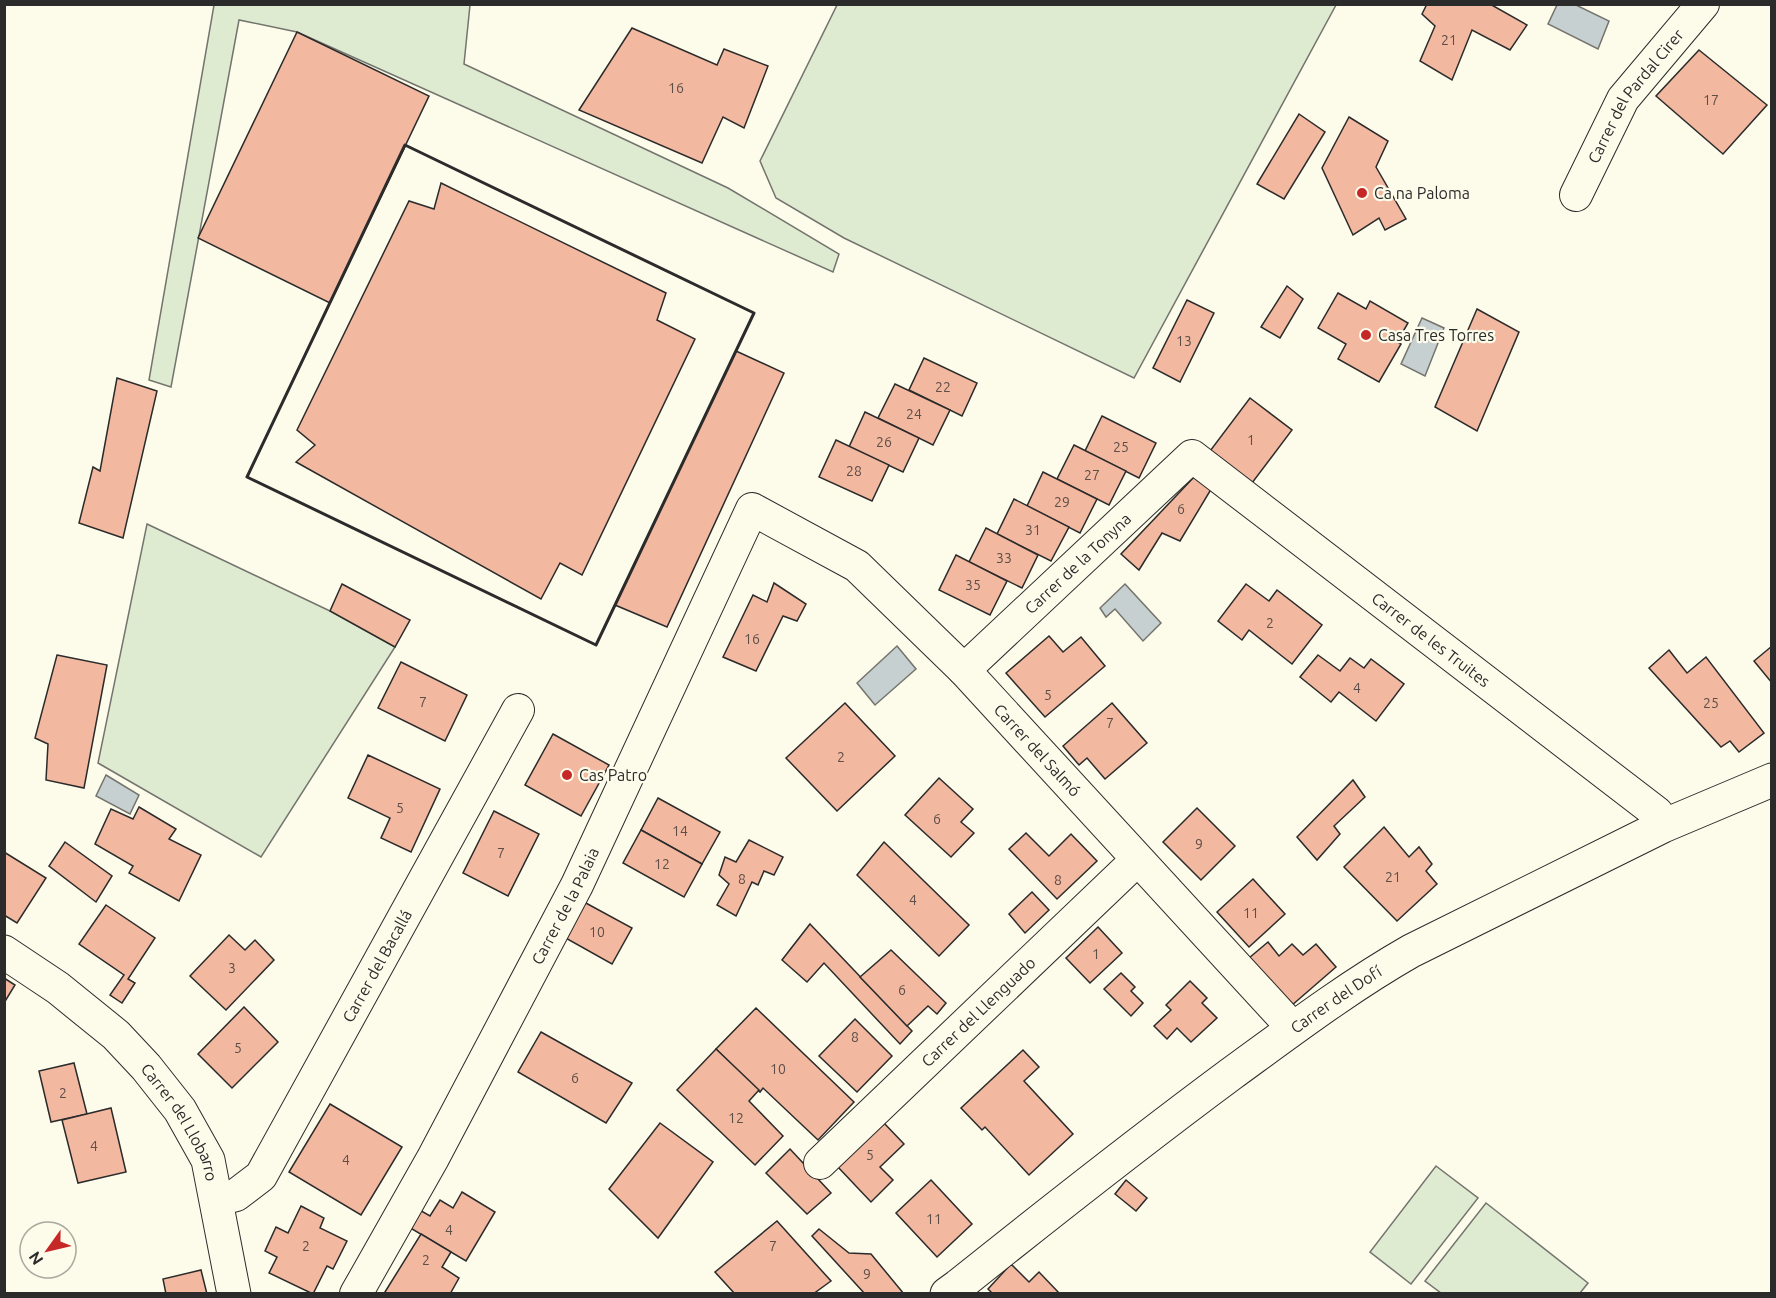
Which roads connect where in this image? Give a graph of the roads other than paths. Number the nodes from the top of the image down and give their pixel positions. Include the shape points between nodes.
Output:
1 (1703, 4) edge
2 (1576, 195) dead end
3 (1192, 456) joint
4 (752, 508) joint
5 (963, 670) junction
6 (518, 710) dead end
7 (1772, 780) edge
8 (1664, 826) junction
9 (1137, 860) junction
10 (4, 952) edge
11 (1293, 1028) junction
12 (820, 1163) dead end
13 (217, 1200) junction
14 (234, 1293) edge
15 (356, 1293) edge
16 (947, 1293) edge

1 - 2 street, Carrer del Pardal Cirer via 1623,99
3 - 5 street, Carrer de la Tonyna
3 - 8 street, Carrer de les Truites via 1657,813
4 - 5 street, Carrer del Salmó via 857,566
4 - 15 street, Carrer de la Palaia via 577,885 433,1158
5 - 9 street, Carrer del Salmó
6 - 13 street, Carrer del Bacallá via 261,1176 236,1195
7 - 8 street, Carrer del Dofí
8 - 11 street, Carrer del Dofí via 1412,951
9 - 11 street, Carrer del Salmó
9 - 12 street, Carrer del Llenguado
10 - 13 street, Carrer del Llobarro via 58,988 116,1035 146,1067 180,1110 208,1160
11 - 16 street, Carrer del Dofí via 1145,1137
13 - 14 street, Carrer del Llobarro

